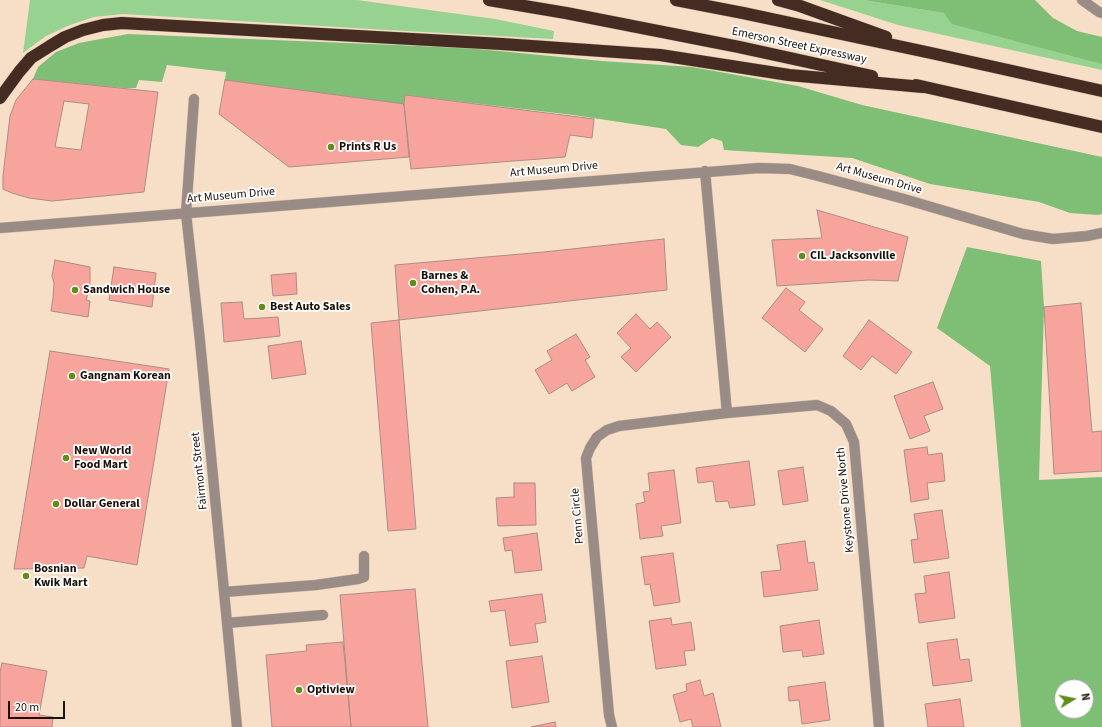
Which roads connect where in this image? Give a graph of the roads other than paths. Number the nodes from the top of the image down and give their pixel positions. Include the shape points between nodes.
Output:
1 (489, 0) edge
2 (676, 0) edge
3 (778, 0) edge
4 (1082, 0) edge
5 (1102, 13) edge
6 (931, 53) junction
7 (923, 87) junction
8 (1102, 91) edge
9 (0, 98) edge
10 (194, 99) dead end
11 (1102, 127) edge
12 (705, 171) junction
13 (186, 213) junction
14 (0, 228) edge
15 (1102, 233) edge
16 (727, 413) junction
17 (364, 556) dead end
18 (224, 592) junction
19 (323, 614) dead end
20 (227, 623) junction
21 (237, 727) edge
22 (612, 727) edge
23 (879, 727) edge

1 - 7 highway, Emerson Street Expressway via 739,47
2 - 6 highway, Emerson Street Expressway
3 - 6 highway
4 - 5 street
6 - 8 highway, Emerson Street Expressway
7 - 9 highway via 789,74 660,55 122,23 83,30 50,46 31,58
7 - 11 highway, Emerson Street Expressway
10 - 13 street, Fairmont Street
12 - 13 street, Art Museum Drive
12 - 15 street, Art Museum Drive via 790,169 1023,234 1053,239
12 - 16 street
13 - 14 street, Art Museum Drive
13 - 18 street, Fairmont Street
16 - 22 street, Penn Circle via 619,426 597,437 586,458
16 - 23 street, Keystone Drive North via 817,405 831,411 846,424 854,442
17 - 18 street via 364,577 358,579
18 - 20 street, Fairmont Street
19 - 20 street
20 - 21 street, Fairmont Street

